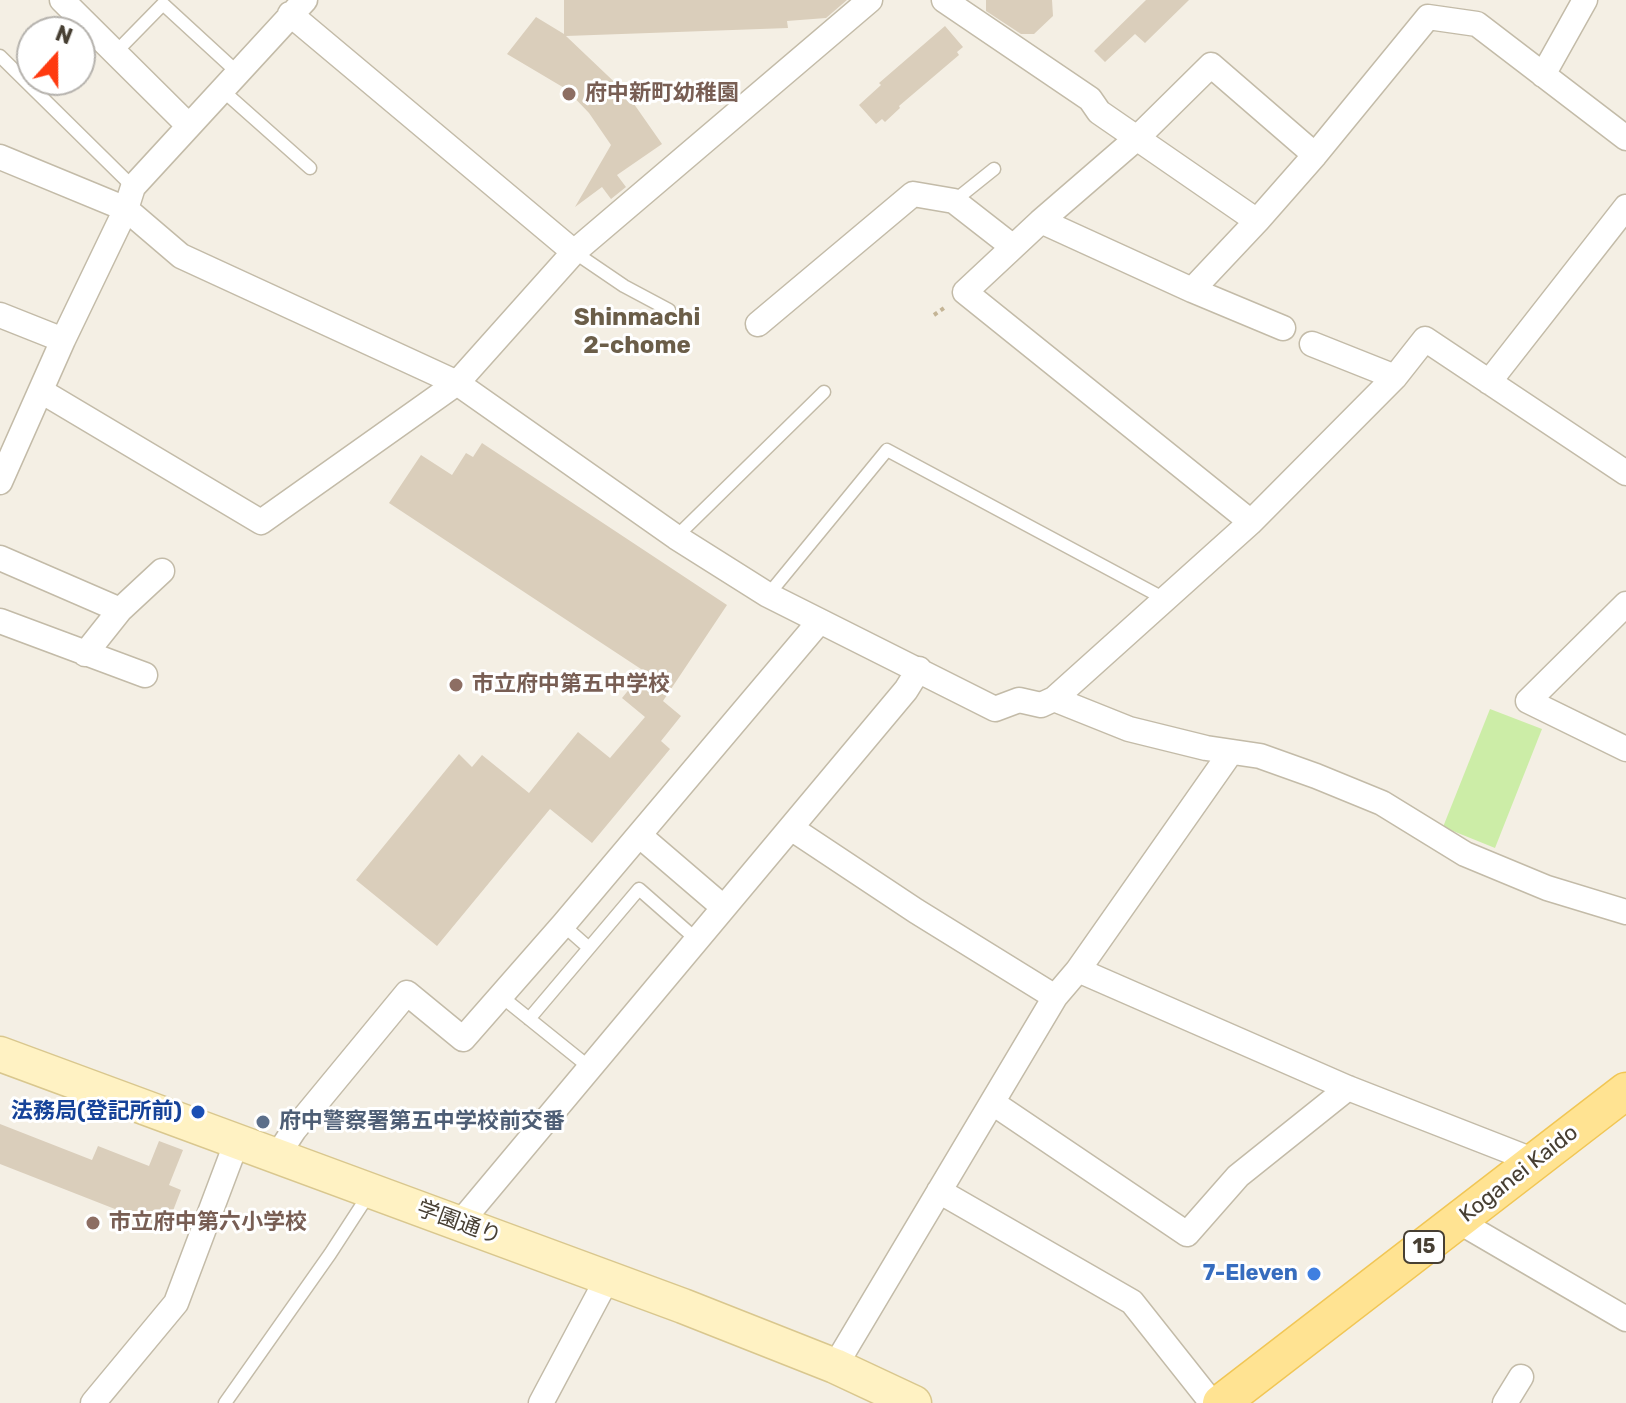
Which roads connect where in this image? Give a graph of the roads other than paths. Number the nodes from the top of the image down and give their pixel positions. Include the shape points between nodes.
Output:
1 (62, 0) edge
2 (870, 0) edge
3 (944, 0) edge
4 (1585, 0) edge
5 (297, 7) edge
6 (115, 53) junction
7 (0, 56) edge
8 (1543, 75) junction
9 (229, 80) junction
10 (188, 125) junction
11 (1137, 138) junction
12 (1626, 138) edge
13 (1315, 155) junction
14 (0, 157) edge
15 (310, 168) dead end
16 (994, 169) dead end
17 (130, 198) junction
18 (954, 201) junction
19 (1626, 207) edge
20 (1041, 221) junction
21 (1257, 221) junction
22 (1013, 247) junction
23 (574, 252) junction
24 (1192, 290) junction
25 (669, 310) dead end
26 (0, 315) edge
27 (758, 324) dead end
28 (1283, 328) dead end
29 (63, 340) junction
30 (1312, 344) dead end
31 (1395, 377) junction
32 (1489, 382) junction
33 (457, 383) junction
34 (41, 391) junction
35 (824, 392) dead end
36 (3, 467) edge
37 (1626, 473) edge
38 (1251, 522) junction
39 (676, 537) junction
40 (0, 558) edge
41 (162, 571) dead end
42 (768, 595) junction
43 (1163, 598) junction
44 (1626, 604) edge
45 (120, 610) junction
46 (0, 621) edge
47 (819, 622) junction
48 (85, 654) junction
49 (919, 669) junction
50 (145, 675) dead end
51 (1054, 699) junction
52 (1626, 749) edge
53 (1231, 752) junction
54 (791, 828) junction
55 (639, 835) junction
56 (723, 907) junction
57 (1626, 912) edge
58 (563, 925) junction
59 (696, 939) junction
60 (589, 948) junction
61 (1078, 970) junction
62 (502, 997) junction
63 (1055, 997) junction
64 (529, 1019) junction
65 (0, 1054) edge
66 (589, 1067) junction
67 (1348, 1088) junction
68 (1626, 1091) edge
69 (993, 1103) junction
70 (237, 1141) junction
71 (277, 1156) junction
72 (1535, 1161) junction
73 (939, 1191) junction
74 (371, 1192) junction
75 (1458, 1221) junction
76 (460, 1223) junction
77 (607, 1279) junction
78 (1626, 1319) edge
79 (835, 1366) junction
80 (1521, 1377) dead end
81 (893, 1399) edge
82 (93, 1403) edge
83 (225, 1403) edge
84 (541, 1403) edge
85 (1212, 1403) edge
86 (1221, 1403) edge
87 (1505, 1403) edge

1 - 6 street
2 - 23 street
3 - 11 street via 1090,99 1099,112
4 - 8 street
5 - 9 street
5 - 23 street
6 - 9 lane via 163,4
6 - 10 street
7 - 17 lane
8 - 12 street
8 - 13 street via 1477,24 1428,17
9 - 10 street
9 - 15 lane
10 - 17 street
11 - 13 street via 1211,65
11 - 20 street
11 - 21 street
13 - 21 street
14 - 17 street
16 - 18 lane
17 - 29 street
17 - 33 street via 181,256
18 - 22 street
18 - 27 street via 913,194
19 - 32 street
20 - 22 street
20 - 24 street
21 - 24 street
22 - 38 street via 965,292
23 - 25 lane
23 - 33 street
24 - 28 street
26 - 29 street
29 - 34 street
30 - 31 street
31 - 32 street via 1425,339
31 - 38 street
32 - 37 street
33 - 34 street via 261,522
33 - 39 street
34 - 36 street
35 - 39 lane
38 - 43 street
39 - 42 street
40 - 45 street
41 - 45 street
42 - 43 lane via 887,450
42 - 47 street
43 - 51 street
44 - 52 street via 1528,701
45 - 48 street
46 - 48 street
47 - 49 street
47 - 55 street
48 - 50 street
49 - 51 street via 995,709 1019,700 1041,705
49 - 54 street
51 - 53 street via 1129,729
53 - 57 street via 1260,756 1316,776 1382,803 1465,854 1547,888
53 - 61 street
54 - 56 street
54 - 63 street
55 - 56 street
55 - 58 street
56 - 59 street
58 - 60 lane
58 - 62 street
59 - 60 lane via 639,889
59 - 66 street
60 - 64 lane
61 - 63 street
61 - 67 street
62 - 64 lane
62 - 71 street via 463,1039 407,993
63 - 69 street
64 - 66 lane
65 - 70 street, 学園通り
66 - 76 street
67 - 69 street via 1238,1176 1187,1234
67 - 72 street
68 - 72 main road, Koganei Kaido / 15
69 - 73 street
70 - 71 street, 学園通り
70 - 82 street via 176,1303
71 - 74 street, 学園通り
72 - 75 main road, Koganei Kaido / 15
73 - 79 street
73 - 85 street via 1132,1302
74 - 76 street, 学園通り
74 - 83 lane
75 - 78 street
75 - 86 main road, Koganei Kaido / 15
76 - 77 street, 学園通り
77 - 79 street, 学園通り
77 - 84 street
79 - 81 street, 学園通り
80 - 87 street

